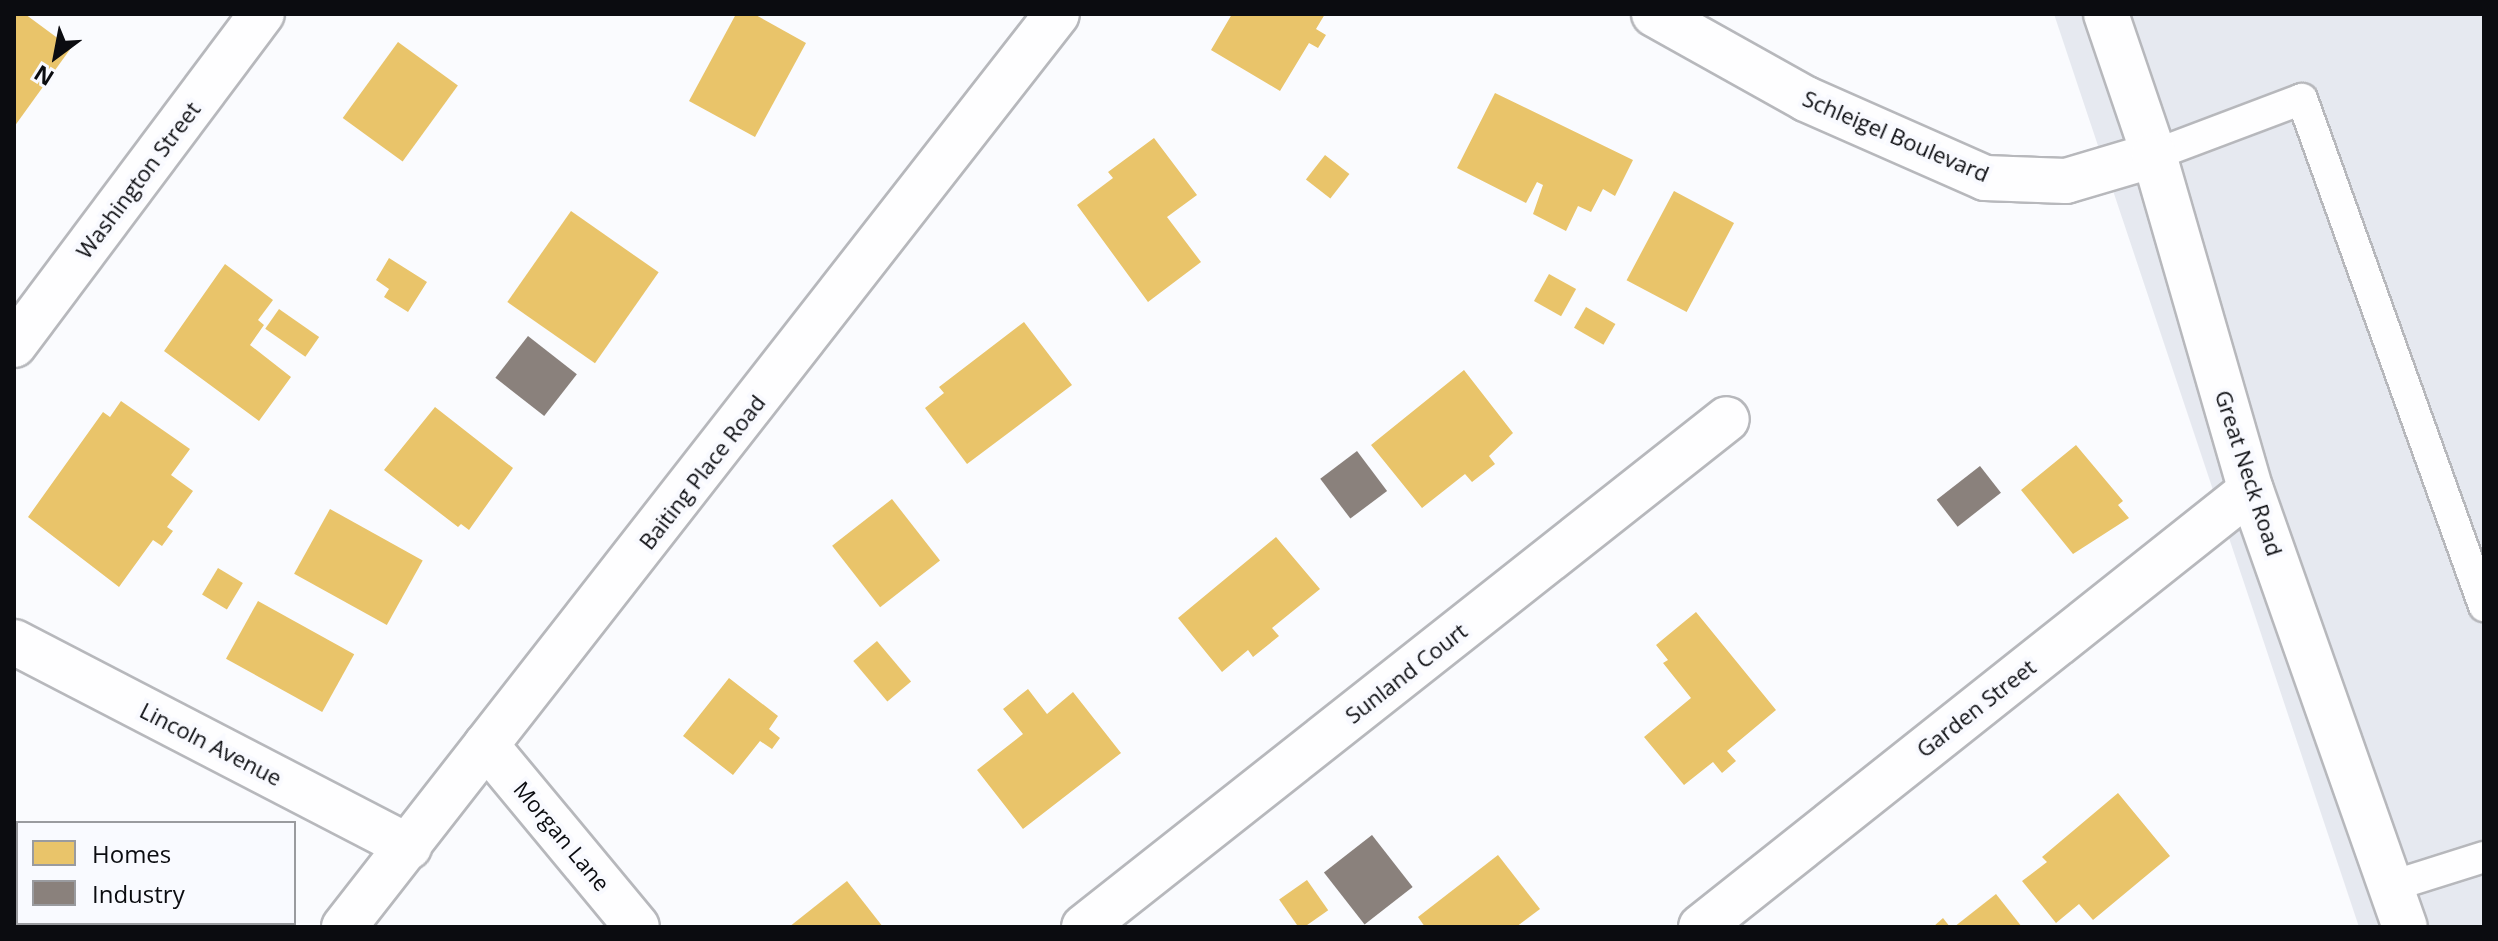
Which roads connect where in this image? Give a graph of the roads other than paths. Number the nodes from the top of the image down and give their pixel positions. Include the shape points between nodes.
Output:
1 (262, 14) edge
2 (1057, 14) edge
3 (1654, 14) edge
4 (2106, 14) edge
5 (2154, 155) junction
6 (14, 345) edge
7 (1727, 419) dead end
8 (2251, 490) junction
9 (2484, 606) edge
10 (14, 642) edge
11 (486, 745) junction
12 (409, 847) junction
13 (2484, 857) edge
14 (2392, 886) junction
15 (344, 927) edge
16 (637, 927) edge
17 (1084, 927) edge
18 (1701, 927) edge
19 (2405, 927) edge

1 - 6 street, Washington Street
2 - 11 street, Baiting Place Road
3 - 5 street, Schleigel Boulevard via 1806,99 1985,178 2066,181
4 - 5 street, Great Neck Road
5 - 8 street, Great Neck Road
5 - 9 lane via 2302,99
7 - 17 street, Sunland Court
8 - 14 street, Great Neck Road
8 - 18 street, Garden Street
10 - 12 street, Lincoln Avenue
11 - 12 street, Baiting Place Road
11 - 16 street, Morgan Lane
12 - 15 street, Baiting Place Road
13 - 14 lane
14 - 19 street, Great Neck Road

